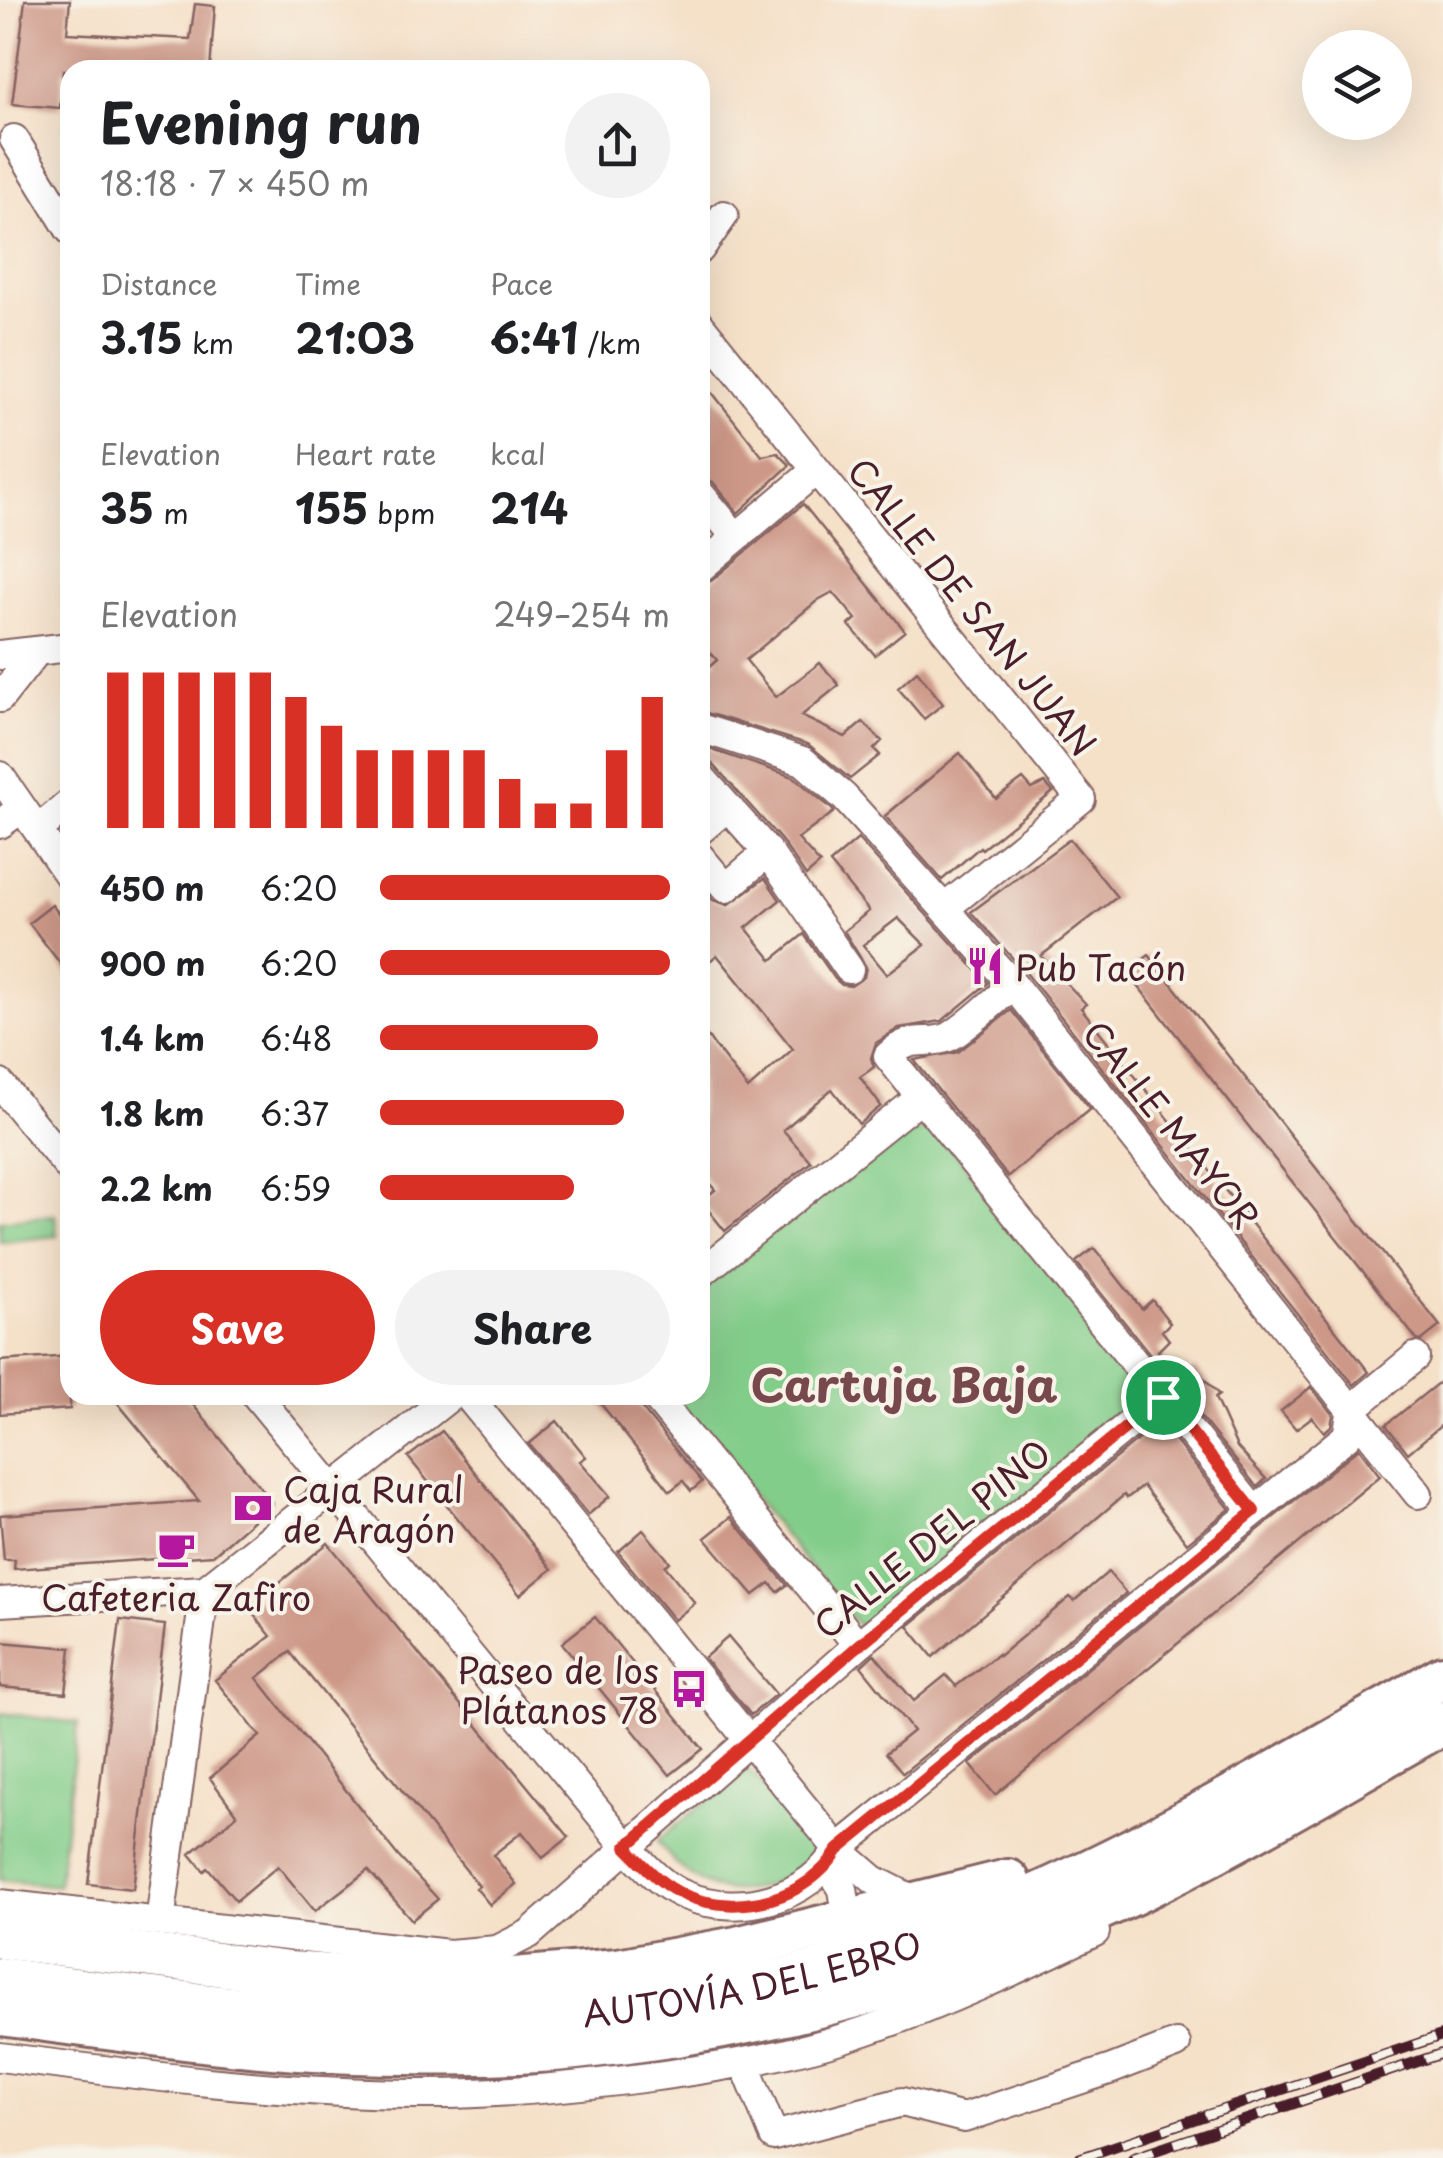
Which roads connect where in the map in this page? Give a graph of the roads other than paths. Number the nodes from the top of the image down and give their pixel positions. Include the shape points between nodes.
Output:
1 (14, 139) dead end
2 (60, 214) edge
3 (724, 215) dead end
4 (710, 235) edge
5 (710, 338) edge
6 (815, 471) junction
7 (710, 506) edge
8 (736, 537) junction
9 (710, 559) edge
10 (60, 649) edge
11 (37, 651) junction
12 (0, 655) edge
13 (5, 689) edge
14 (710, 731) edge
15 (0, 776) edge
16 (710, 788) edge
17 (60, 807) edge
18 (727, 808) junction
19 (20, 821) edge
20 (710, 822) edge
21 (768, 852) junction
22 (60, 865) edge
23 (710, 869) edge
24 (946, 907) junction
25 (849, 969) dead end
26 (1013, 985) junction
27 (0, 1084) edge
28 (920, 1098) junction
29 (60, 1158) edge
30 (710, 1263) edge
31 (1416, 1357) dead end
32 (1163, 1397) junction
33 (264, 1405) edge
34 (439, 1405) edge
35 (475, 1405) edge
36 (662, 1405) edge
37 (1352, 1409) junction
38 (333, 1490) junction
39 (1418, 1494) dead end
40 (1254, 1511) junction
41 (205, 1590) junction
42 (0, 1602) edge
43 (858, 1646) junction
44 (1443, 1677) edge
45 (1443, 1723) edge
46 (1443, 1738) edge
47 (750, 1740) junction
48 (1290, 1763) junction
49 (626, 1847) junction
50 (833, 1857) junction
51 (0, 1904) edge
52 (922, 1904) junction
53 (848, 1921) junction
54 (160, 1922) junction
55 (0, 1937) edge
56 (0, 1978) edge
57 (0, 2014) edge
58 (1176, 2044) dead end
59 (0, 2057) edge
60 (744, 2063) junction

1 - 2 street
3 - 4 street
5 - 6 street, CALLE DE SAN JUAN
6 - 8 street
6 - 24 street, CALLE DE SAN JUAN via 1080,799
7 - 8 street
8 - 9 street
10 - 11 street
11 - 12 street
11 - 13 street
14 - 24 street, CALLE MAYOR via 803,761
15 - 19 street
16 - 18 street
17 - 19 street
18 - 20 street
18 - 21 street
19 - 22 street
21 - 23 street via 726,888
21 - 25 street
24 - 26 street, CALLE MAYOR
26 - 28 street via 948,1038 900,1045 888,1056
26 - 37 street, CALLE MAYOR
27 - 29 street
28 - 30 street
28 - 32 street
31 - 37 street
32 - 40 street
32 - 43 street, CALLE DEL PINO
33 - 38 street
34 - 38 street
35 - 47 street
36 - 43 street
37 - 39 street, CALLE MAYOR
37 - 40 street via 1347,1436
38 - 41 street
38 - 49 street
40 - 50 street
41 - 42 street
41 - 54 street
43 - 47 street, CALLE DEL PINO
44 - 48 highway, AUTOVÍA DEL EBRO
45 - 57 highway, AUTOVÍA DEL EBRO via 1090,1912 923,1978 735,2024 574,2048 354,2052
46 - 60 street via 1198,1881 1023,1967 863,2032
47 - 49 street, CALLE DEL PINO
47 - 50 street
48 - 52 highway via 1030,1873
48 - 56 highway, AUTOVÍA DEL EBRO via 1013,1906 839,1966 682,1999 504,2019 406,2020 205,2005
49 - 50 street via 672,1888 720,1904 780,1897
49 - 54 street, CALLE DEL PINO via 529,1934 497,1950 449,1954
50 - 52 street
50 - 53 street
51 - 54 street, CALLE DEL PINO
52 - 53 highway
53 - 55 highway via 618,1970 503,1980 289,1972
58 - 60 street via 964,2118 902,2102 774,2136
59 - 60 street via 193,2082 418,2094 611,2082

